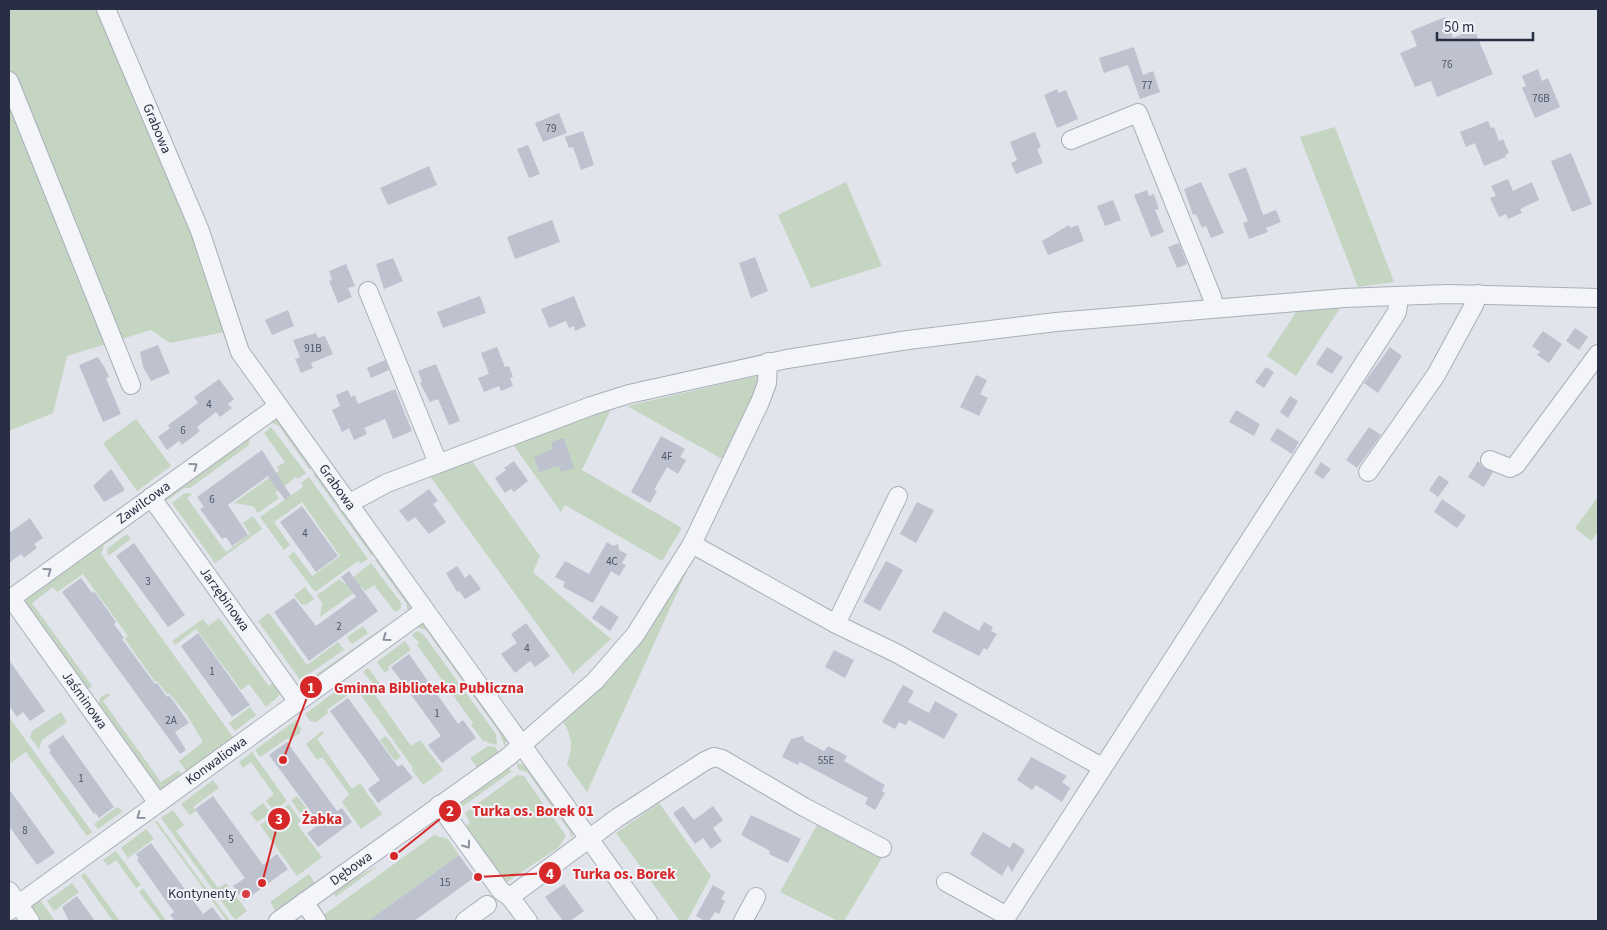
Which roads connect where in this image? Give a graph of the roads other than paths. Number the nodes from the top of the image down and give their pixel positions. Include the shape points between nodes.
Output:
1 (106, 9) edge
2 (9, 81) edge
3 (1071, 140) dead end
4 (368, 291) dead end
5 (1478, 294) junction
6 (1399, 296) junction
7 (1598, 298) edge
8 (1214, 308) junction
9 (1598, 354) edge
10 (768, 362) junction
11 (131, 385) dead end
12 (278, 406) junction
13 (1490, 460) dead end
14 (438, 463) junction
15 (1368, 472) dead end
16 (898, 496) dead end
17 (151, 497) junction
18 (348, 504) junction
19 (692, 544) junction
20 (10, 599) edge
21 (425, 610) junction
22 (836, 624) junction
23 (298, 702) junction
24 (523, 746) junction
25 (1102, 767) junction
26 (158, 803) junction
27 (440, 805) junction
28 (590, 839) junction
29 (882, 848) dead end
30 (946, 882) dead end
31 (756, 896) dead end
32 (510, 897) junction
33 (12, 902) edge
34 (304, 902) junction
35 (487, 905) dead end
36 (30, 921) edge
37 (278, 921) edge
38 (317, 921) edge
39 (465, 921) edge
40 (528, 921) edge
41 (648, 921) edge
42 (743, 921) edge

1 - 12 street, Grabowa via 204,240 238,348
2 - 11 street
3 - 8 street via 1138,113
4 - 14 street
5 - 6 street
5 - 7 street
5 - 15 street via 1436,374
6 - 8 street
6 - 25 street via 1397,312
8 - 10 street via 1056,322 908,340
9 - 13 street via 1516,465 1510,468
10 - 14 street via 608,400
10 - 19 street, Dębowa via 768,378 760,402
17 -> 12 street, Zawilcowa
12 - 18 street, Grabowa
14 - 18 street via 387,483
16 - 22 street
20 -> 17 street, Zawilcowa
17 - 23 street, Jarzębinowa
18 - 21 street, Grabowa
19 - 22 street
19 - 24 street, Dębowa via 649,615 622,652
20 - 26 street, Jaśminowa
21 -> 23 street, Konwaliowa
21 - 24 street, Grabowa
22 - 25 street via 880,644
23 - 26 street, Konwaliowa
24 - 27 street, Dębowa
24 - 28 street, Grabowa
25 - 30 street via 1007,916
26 -> 33 street, Konwaliowa
27 -> 32 street via 501,891
27 - 34 street, Dębowa
28 - 29 street via 697,766 718,757
28 - 32 street
28 - 41 street, Grabowa
31 - 42 street
32 - 40 street
33 - 36 street
34 - 37 street, Dębowa
34 - 38 street
35 - 39 street

